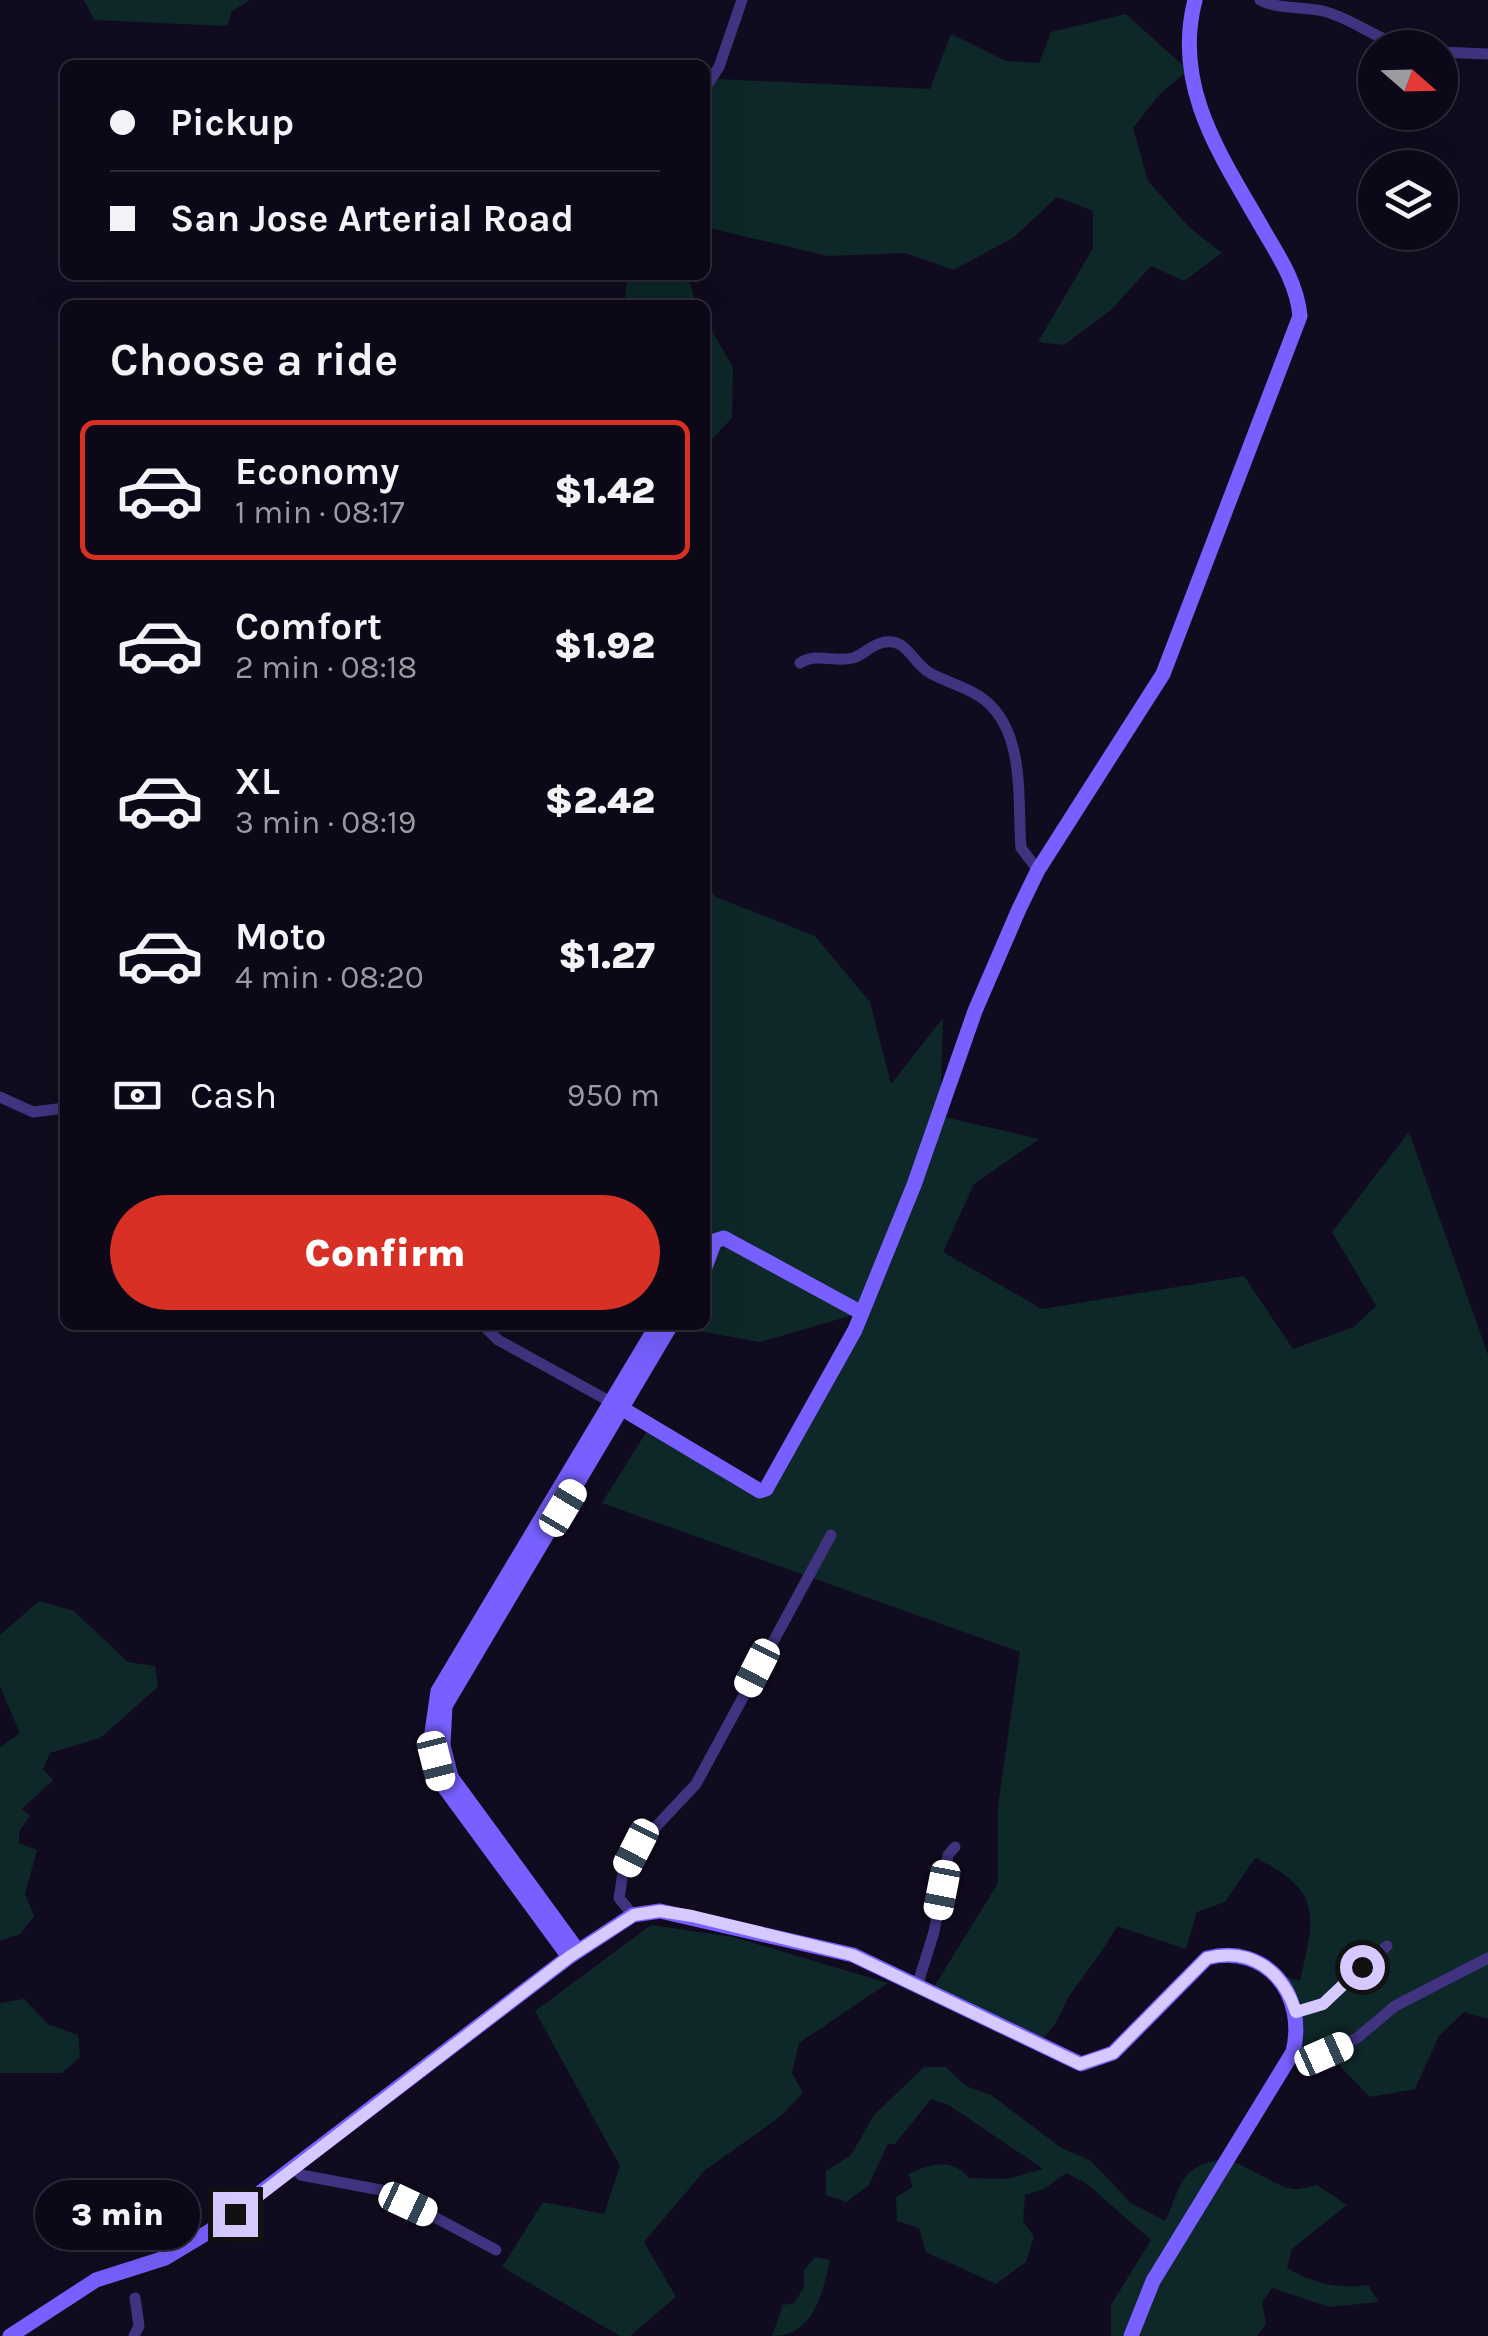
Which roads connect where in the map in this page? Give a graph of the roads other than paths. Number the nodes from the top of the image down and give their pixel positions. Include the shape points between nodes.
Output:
1 (742, 0) edge
2 (1196, 0) edge
3 (1260, 0) edge
4 (1362, 30) edge
5 (1458, 53) edge
6 (1488, 54) edge
7 (710, 80) edge
8 (800, 663) dead end
9 (1038, 870) junction
10 (0, 1096) edge
11 (60, 1109) edge
12 (710, 1244) edge
13 (862, 1313) junction
14 (488, 1330) edge
15 (654, 1330) edge
16 (668, 1330) edge
17 (616, 1406) junction
18 (831, 1535) dead end
19 (955, 1847) dead end
20 (634, 1915) junction
21 (1386, 1946) dead end
22 (573, 1954) junction
23 (1488, 1958) edge
24 (918, 1983) junction
25 (1296, 2012) junction
26 (1293, 2052) junction
27 (294, 2168) junction
28 (176, 2226) dead end
29 (496, 2250) dead end
30 (166, 2258) junction
31 (134, 2298) dead end
32 (10, 2336) edge
33 (134, 2336) edge
34 (1130, 2336) edge

1 - 7 street
2 - 9 street via 1186,50 1192,84 1225,164 1291,280 1300,316 1163,674
3 - 4 street via 1324,11
5 - 6 street
8 - 9 street via 852,658 894,642 924,670 982,697 1013,752 1022,794 1021,848
9 - 13 street via 982,992
10 - 11 street via 34,1112
12 - 13 street via 724,1238
13 - 17 street via 766,1490
14 - 17 street
15 - 17 street
16 - 17 street
17 - 22 street via 445,1706 442,1725 452,1777
18 - 20 street via 696,1784 636,1848 619,1898
19 - 24 street
20 - 22 street
20 - 24 street via 660,1911 775,1935 852,1955
21 - 25 street via 1323,2004
22 - 27 street
23 - 26 street via 1396,2006 1324,2054
24 - 25 street via 1080,2064 1113,2053 1207,1958 1226,1953 1267,1966
25 - 26 street
26 - 34 street via 1153,2281
27 - 29 street via 301,2175 386,2191
27 - 30 street
28 - 30 street
30 - 32 street via 96,2280
31 - 33 street

